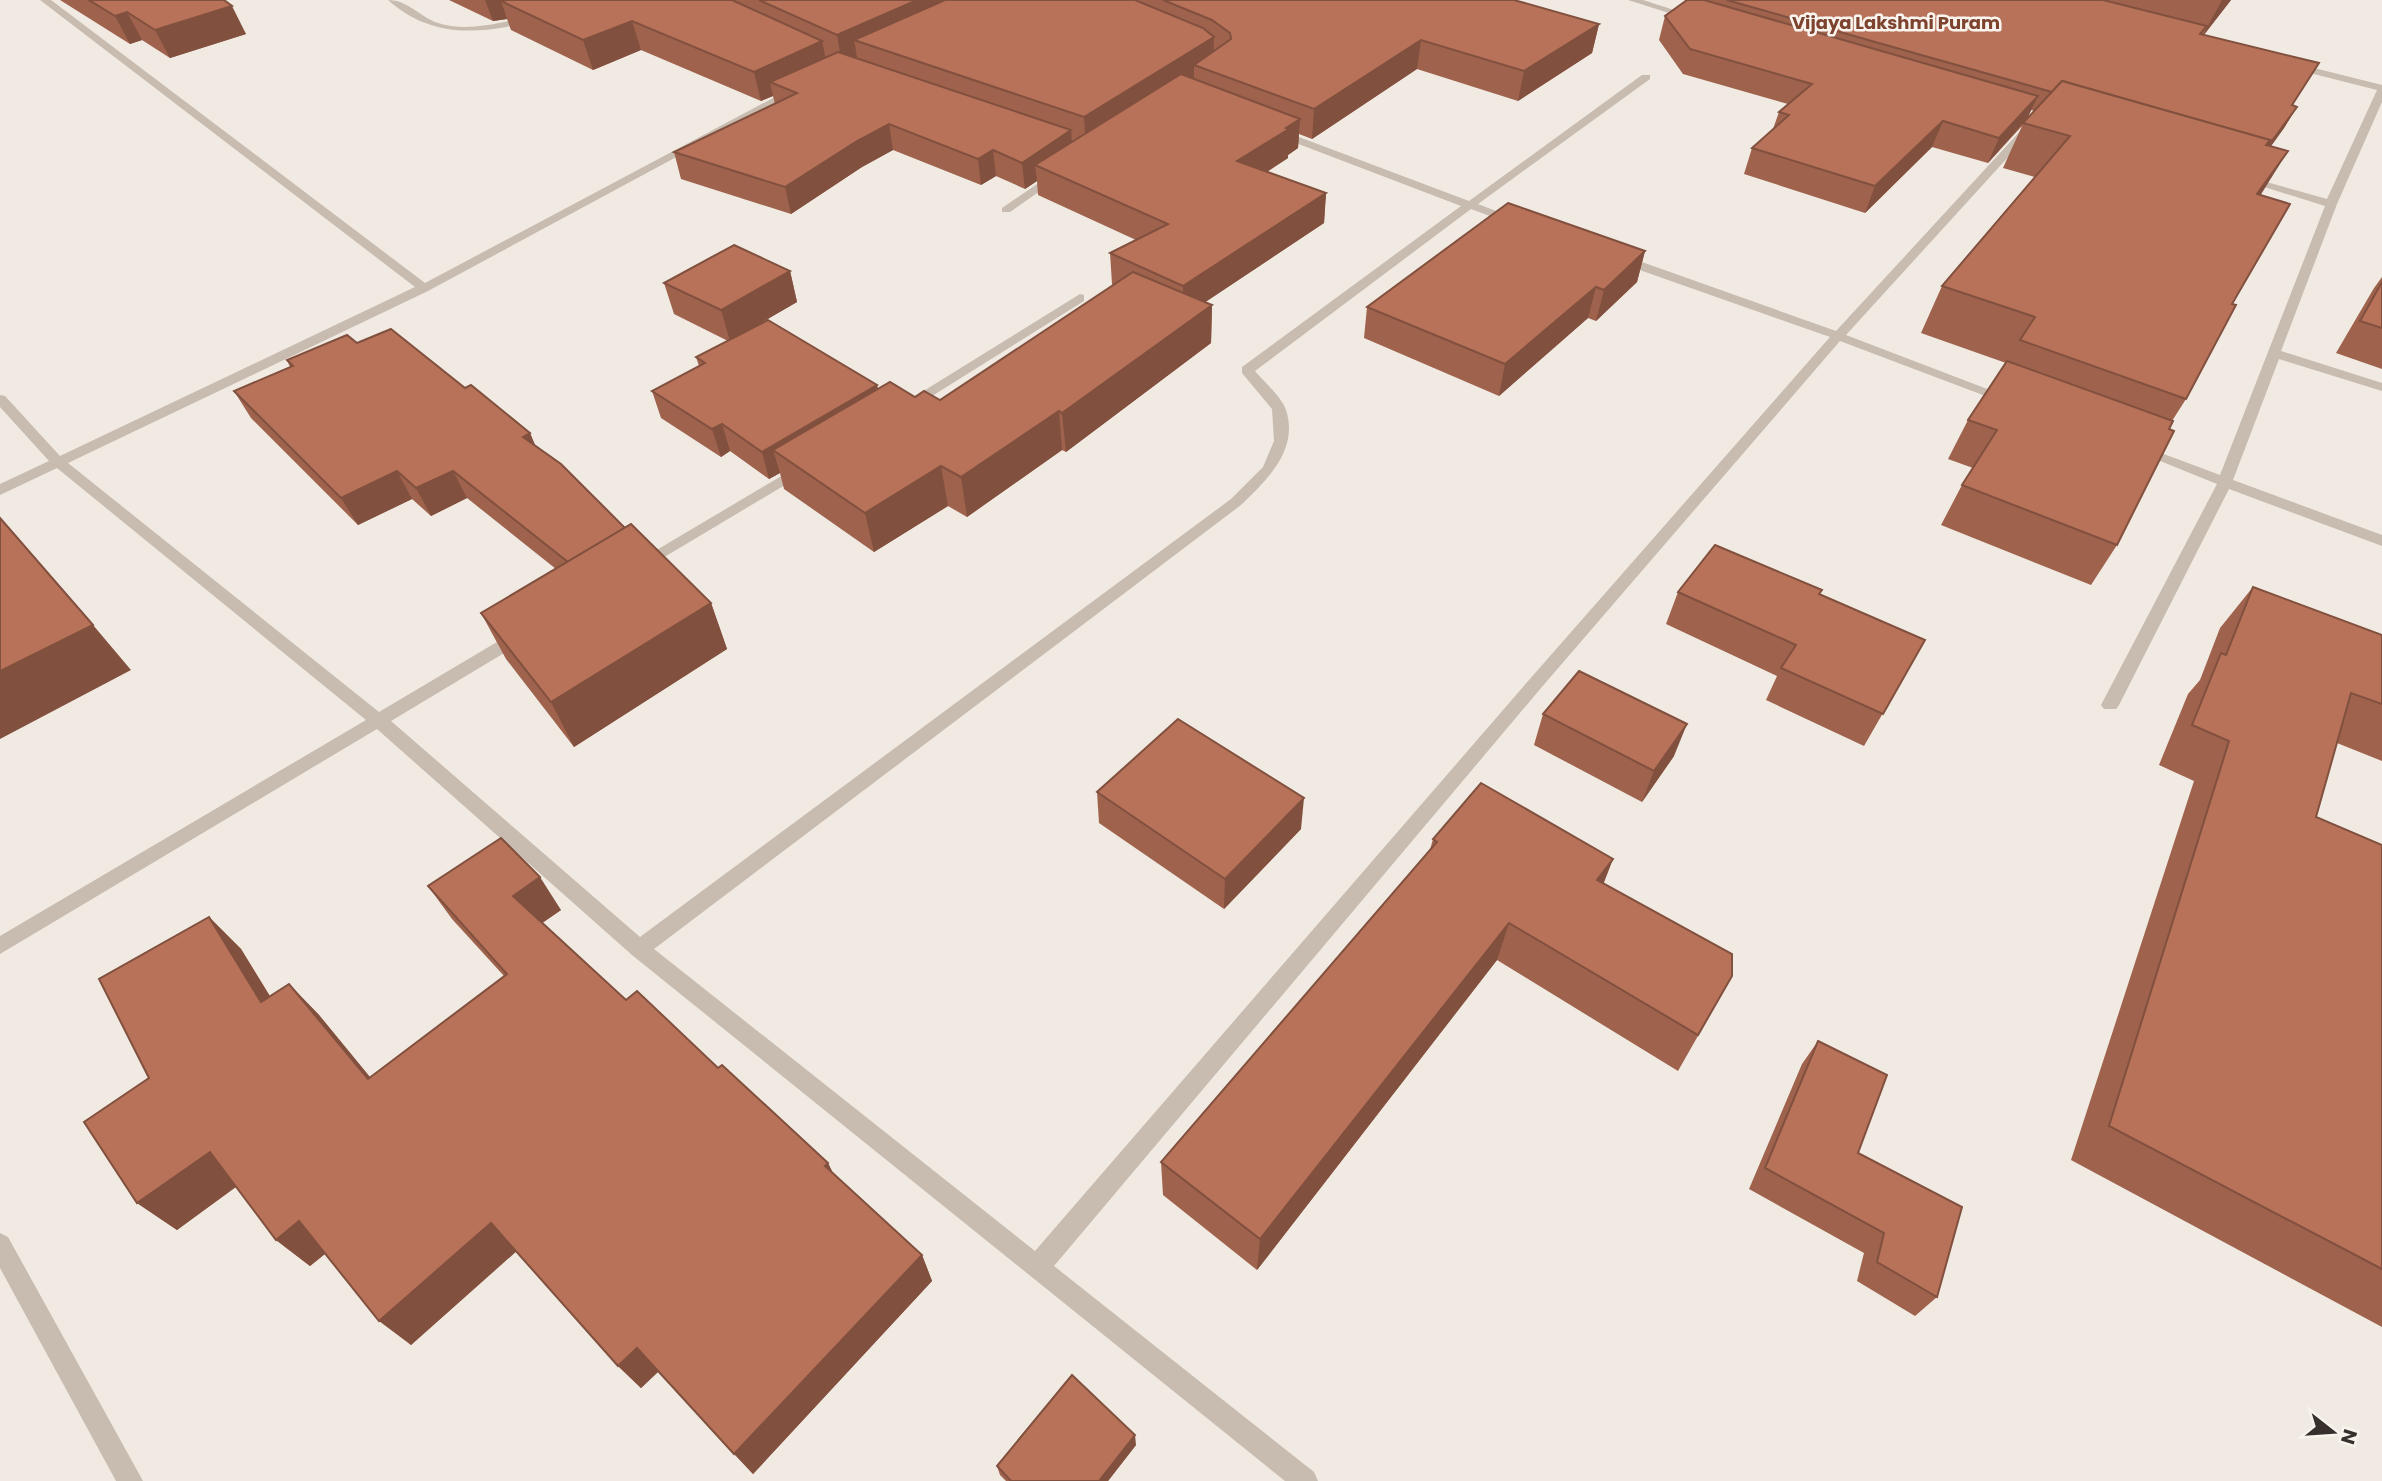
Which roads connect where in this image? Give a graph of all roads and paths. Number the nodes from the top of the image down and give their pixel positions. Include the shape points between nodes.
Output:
1 (45, 0) edge
2 (393, 0) edge
3 (1633, 0) edge
4 (544, 17) edge
5 (1712, 23) edge
6 (2277, 61) edge
7 (1646, 77) dead end
8 (806, 86) edge
9 (2382, 89) edge
10 (2037, 120) edge
11 (1269, 130) edge
12 (1064, 170) edge
13 (2237, 177) edge
14 (2331, 204) junction
15 (1472, 206) junction
16 (1006, 210) dead end
17 (1524, 225) edge
18 (1602, 253) edge
19 (424, 288) junction
20 (1080, 298) dead end
21 (1838, 336) junction
22 (2273, 353) junction
23 (2382, 387) edge
24 (0, 399) edge
25 (2018, 404) edge
26 (898, 412) edge
27 (2122, 443) edge
28 (815, 461) edge
29 (58, 462) junction
30 (2225, 482) junction
31 (0, 490) edge
32 (2382, 541) edge
33 (626, 573) edge
34 (531, 629) edge
35 (2110, 705) dead end
36 (378, 720) junction
37 (0, 946) edge
38 (639, 949) junction
39 (0, 1245) edge
40 (1038, 1266) junction
41 (130, 1481) edge
42 (1305, 1481) edge

1 - 19 street
2 - 4 street via 434,25 498,27
3 - 5 street
6 - 9 street
7 - 15 street
8 - 19 street
9 - 14 street
10 - 21 street
11 - 15 street
12 - 16 street
13 - 14 street
14 - 22 street
15 - 17 street
15 - 38 street via 1247,370 1279,409 1281,442 1269,468 1236,502
18 - 21 street
19 - 29 street
20 - 26 street
21 - 25 street
21 - 40 street
22 - 23 street
22 - 30 street
24 - 29 street
27 - 30 street
28 - 33 street
29 - 31 street
29 - 36 street
30 - 32 street
30 - 35 street
34 - 36 street
36 - 37 street
36 - 38 street
38 - 40 street
39 - 41 street
40 - 42 street

